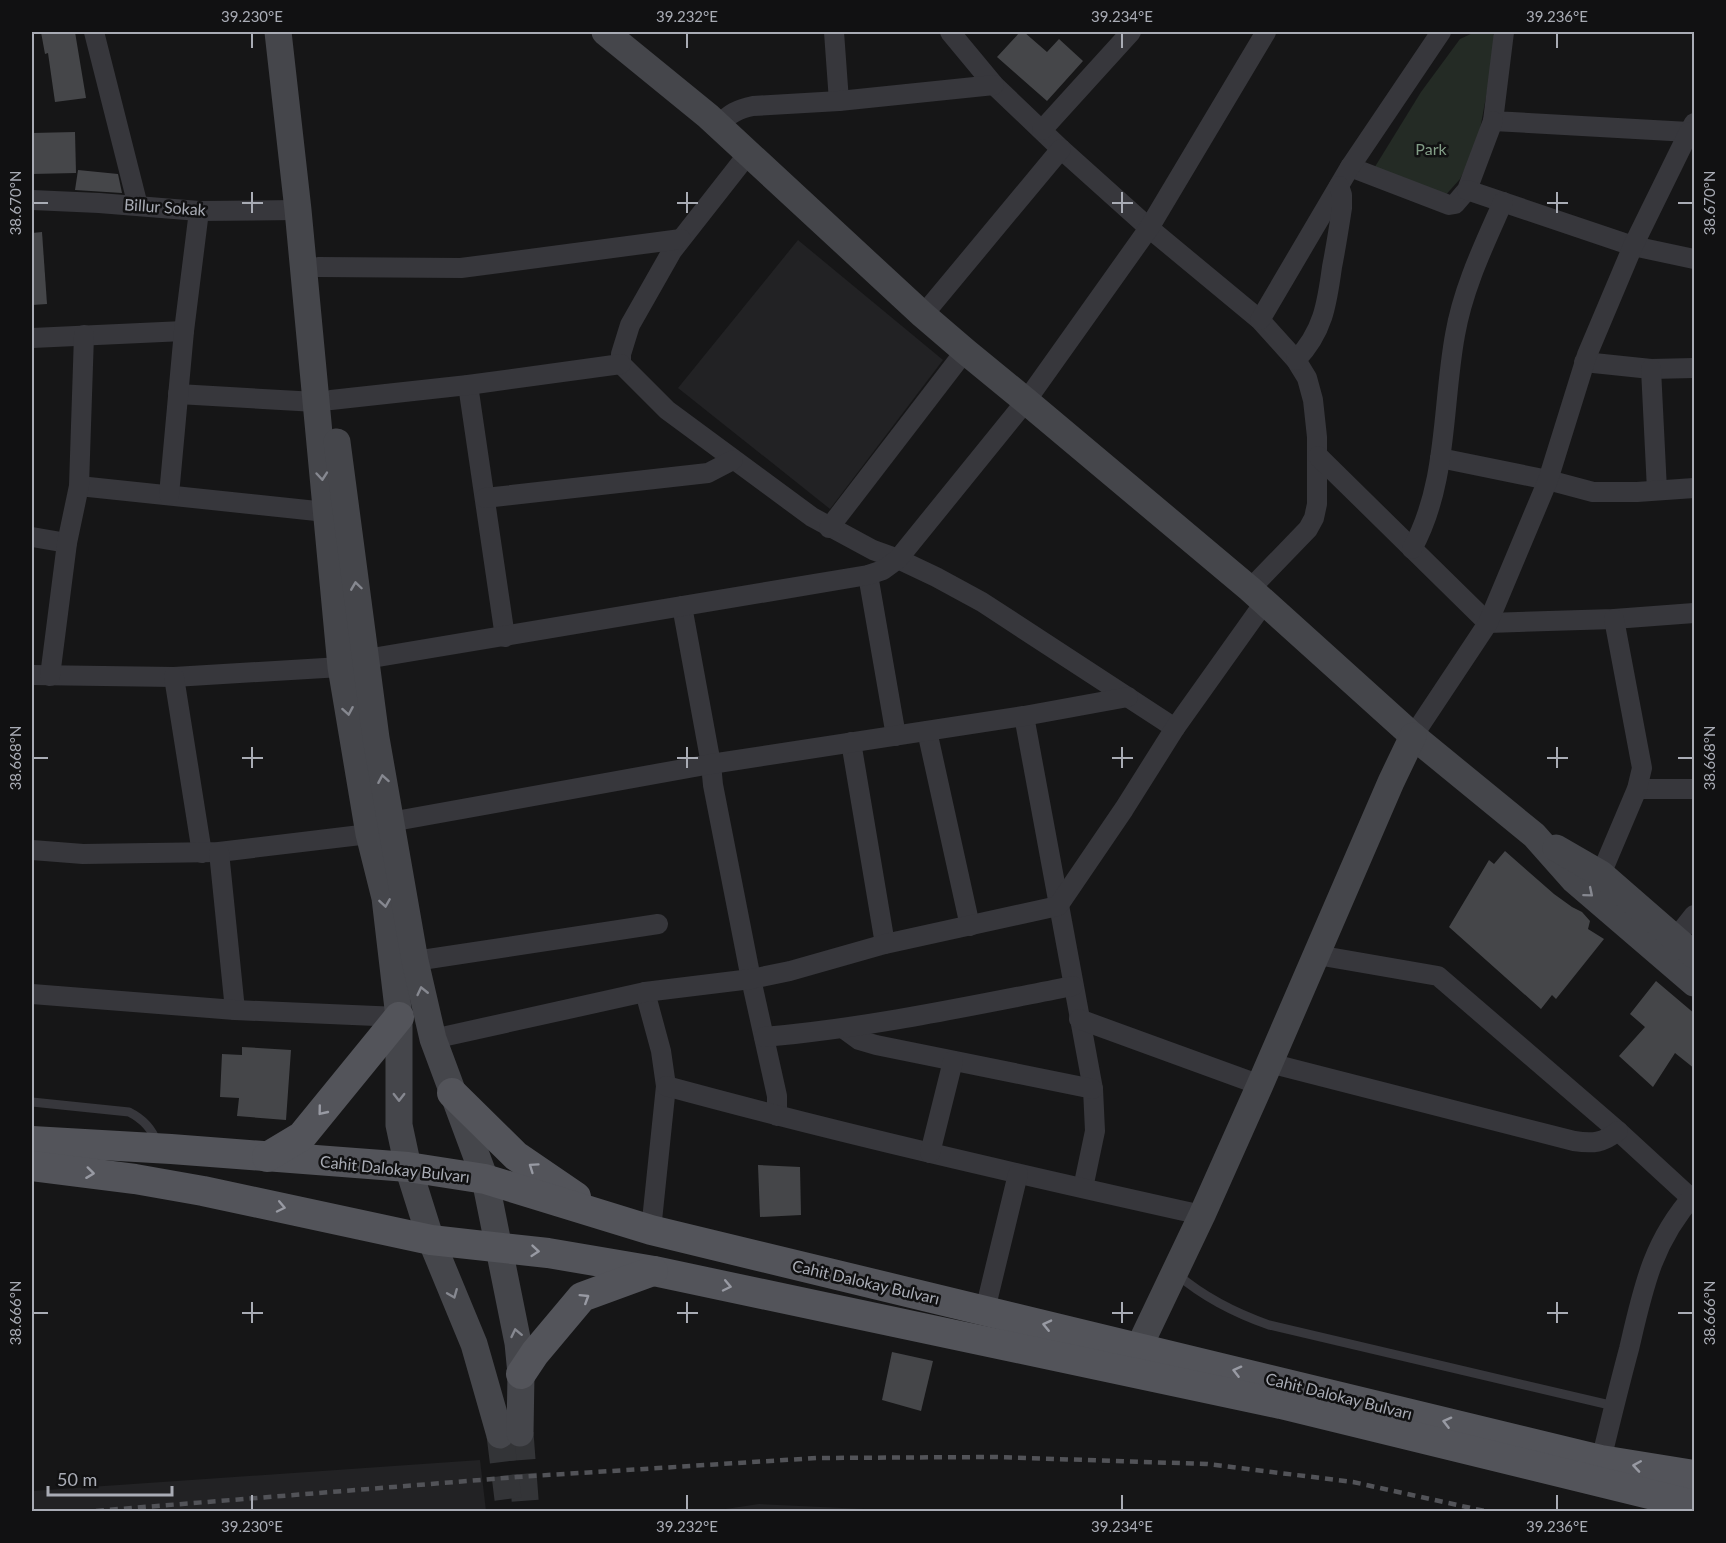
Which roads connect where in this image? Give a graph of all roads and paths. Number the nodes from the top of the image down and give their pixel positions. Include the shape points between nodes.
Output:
1 (94, 32) edge
2 (263, 32) edge
3 (278, 32) edge
4 (297, 32) edge
5 (605, 32) edge
6 (834, 32) edge
7 (950, 32) edge
8 (1131, 32) edge
9 (1266, 32) edge
10 (1441, 32) edge
11 (1504, 32) edge
12 (994, 85) junction
13 (839, 101) junction
14 (1493, 121) junction
15 (718, 126) junction
16 (1692, 128) edge
17 (1041, 130) junction
18 (1061, 148) junction
19 (748, 153) junction
20 (1350, 167) junction
21 (1339, 186) junction
22 (1467, 190) junction
23 (32, 200) edge
24 (1503, 202) junction
25 (138, 206) junction
26 (298, 210) junction
27 (199, 211) junction
28 (1149, 228) junction
29 (681, 239) junction
30 (1633, 246) junction
31 (1695, 259) edge
32 (318, 267) junction
33 (923, 315) junction
34 (1260, 320) junction
35 (184, 330) junction
36 (84, 336) junction
37 (32, 338) edge
38 (964, 351) junction
39 (1296, 360) junction
40 (1584, 362) junction
41 (621, 363) junction
42 (1695, 368) edge
43 (1651, 369) junction
44 (468, 385) junction
45 (178, 394) junction
46 (323, 401) junction
47 (1026, 401) junction
48 (1318, 456) junction
49 (1440, 458) junction
50 (733, 460) junction
51 (1548, 480) junction
52 (79, 486) junction
53 (1695, 488) edge
54 (1658, 490) junction
55 (169, 495) junction
56 (484, 498) junction
57 (326, 513) junction
58 (829, 528) junction
59 (32, 537) edge
60 (67, 543) junction
61 (1412, 549) junction
62 (898, 559) junction
63 (868, 575) junction
64 (1257, 596) junction
65 (682, 606) junction
66 (1695, 613) edge
67 (1614, 619) junction
68 (1488, 623) junction
69 (505, 636) junction
70 (353, 663) junction
71 (40, 675) edge
72 (174, 677) junction
73 (1128, 697) junction
74 (1024, 716) junction
75 (1175, 728) junction
76 (927, 731) junction
77 (896, 736) junction
78 (1413, 736) junction
79 (851, 742) junction
80 (711, 764) junction
81 (1637, 789) junction
82 (1695, 789) edge
83 (380, 828) junction
84 (1534, 835) junction
85 (32, 850) edge
86 (210, 853) junction
87 (1601, 874) junction
88 (1059, 906) junction
89 (1695, 915) edge
90 (658, 924) dead end
91 (970, 926) junction
92 (885, 944) junction
93 (1685, 947) edge
94 (1317, 955) junction
95 (415, 961) junction
96 (750, 979) junction
97 (1695, 983) edge
98 (1073, 986) junction
99 (645, 992) junction
100 (32, 994) edge
101 (235, 1010) junction
102 (399, 1017) junction
103 (1079, 1019) junction
104 (844, 1029) junction
105 (764, 1037) junction
106 (433, 1039) junction
107 (953, 1061) junction
108 (1265, 1074) junction
109 (666, 1086) junction
110 (1093, 1089) junction
111 (452, 1093) junction
112 (32, 1102) edge
113 (777, 1116) junction
114 (1618, 1131) junction
115 (32, 1141) edge
116 (158, 1149) junction
117 (930, 1153) junction
118 (267, 1157) junction
119 (32, 1166) edge
120 (408, 1167) junction
121 (1018, 1174) junction
122 (485, 1179) junction
123 (1083, 1188) junction
124 (1693, 1197) edge
125 (598, 1213) junction
126 (1202, 1215) junction
127 (651, 1230) junction
128 (431, 1240) junction
129 (499, 1248) junction
130 (654, 1271) junction
131 (1174, 1272) junction
132 (985, 1310) junction
133 (1138, 1347) junction
134 (521, 1374) junction
135 (1614, 1406) junction
136 (1601, 1460) junction
137 (1695, 1475) edge
138 (1695, 1504) edge

1 - 25 street
2 - 26 main road via 286,191
3 - 26 main road
4 - 32 main road
5 - 15 main road
6 - 13 street
7 - 12 street
8 - 17 street
9 - 28 street
10 - 20 street
11 - 14 street
12 - 13 street
12 - 17 street
13 - 15 street via 753,106 731,113
14 - 16 street
14 - 22 street
15 - 19 main road
16 - 30 street
17 - 18 street
18 - 28 street
18 - 33 street
19 - 29 street
19 - 33 main road
20 - 21 street
20 - 22 street via 1449,205 1455,204
21 - 34 street
21 - 39 street via 1342,208 1326,307 1317,333
22 - 24 street
23 - 25 street, Billur Sokak
24 - 30 street
24 - 49 street via 1458,317
25 - 27 street, Billur Sokak
26 - 27 street, Billur Sokak
26 - 46 main road
27 - 35 street
28 - 34 street
28 - 47 street
29 - 32 street via 461,268
29 - 41 street via 630,325
30 - 31 street
30 - 40 street
32 - 46 main road
33 - 38 main road
34 - 39 street
35 - 36 street
35 - 45 street
36 - 37 street
36 - 52 street
38 - 47 main road
38 - 58 street
39 - 48 street via 1307,378 1313,400
40 - 43 street
40 - 51 street
41 - 44 street
41 - 50 street via 667,410
42 - 43 street
43 - 54 street
44 - 46 street
44 - 56 street
45 - 46 street
45 - 55 street
46 -> 57 main road
70 -> 46 main road
47 - 62 street
47 - 64 main road
48 - 61 street
48 - 64 street via 1314,518
49 - 51 street
49 - 61 street via 1430,507
50 - 56 street via 708,473
50 - 58 street
51 - 54 street via 1593,492
51 - 68 street
52 - 55 street
52 - 60 street
53 - 54 street
55 - 57 street
56 - 69 street
57 - 70 main road
58 - 62 street
59 - 60 street
60 - 71 street
61 - 68 street
62 - 63 street
62 - 73 street via 982,602
63 - 65 street
63 - 77 street
64 - 75 street
64 - 78 main road
65 - 69 street
65 - 80 street
66 - 67 street
67 - 68 street
67 - 81 street via 1642,768
68 - 78 street
69 - 70 street
70 - 72 street
70 - 83 main road via 376,738
71 - 72 street
72 - 86 street
73 - 74 street
73 - 75 street
74 - 76 street
74 - 88 street
75 - 88 street
76 - 77 street
76 - 91 street
77 - 79 street
78 - 84 main road
78 - 94 main road
79 - 80 street
79 - 92 street
80 - 83 street
80 - 96 street
81 - 82 street
81 - 87 street
83 - 86 street
83 - 95 main road
83 -> 102 main road
84 - 87 main road
84 -> 97 main road via 1574,879
85 - 86 street via 83,854
86 - 101 street
87 - 93 main road
88 - 91 street
88 - 98 street
89 - 93 street
90 - 95 street
91 - 92 street
92 - 96 street
94 - 108 main road
94 - 114 street via 1438,976
106 -> 95 main road
96 - 99 street
96 - 105 street
98 - 103 street
98 - 104 street
99 - 106 street
99 - 109 street
100 - 101 street
101 - 102 street
102 -> 118 main road via 302,1136
102 -> 120 main road via 399,1125
103 - 108 street
103 - 110 street
104 - 105 street
104 - 107 street via 867,1043
105 - 113 street via 777,1096
106 - 111 main road
107 - 110 street
107 - 117 street
108 - 114 street via 1590,1144
108 - 126 main road
109 - 113 street
109 - 127 street
110 - 123 street via 1095,1131
111 - 122 main road
125 -> 111 main road via 516,1156
112 - 116 lane via 129,1112 149,1126
113 - 117 street
114 - 124 street
115 - 116 main road, Cahit Dalokay Bulvarı
116 - 118 main road, Cahit Dalokay Bulvarı
117 - 121 street
118 - 120 main road, Cahit Dalokay Bulvarı
119 -> 128 main road, Cahit Dalokay Bulvarı via 192,1189
120 - 122 main road, Cahit Dalokay Bulvarı
120 - 128 main road
121 - 123 street
121 - 132 street
122 - 125 main road, Cahit Dalokay Bulvarı
122 - 129 main road
123 - 126 street
124 - 135 street via 1659,1246 1643,1289
125 - 127 main road, Cahit Dalokay Bulvarı
126 - 131 main road
127 - 132 main road, Cahit Dalokay Bulvarı
128 - 129 main road, Cahit Dalokay Bulvarı
128 -> 134 main road via 510,1434
129 -> 130 main road, Cahit Dalokay Bulvarı
134 -> 129 main road
134 -> 130 main road via 582,1297
130 -> 138 main road, Cahit Dalokay Bulvarı via 1281,1404
131 - 133 main road
131 - 135 lane via 1214,1302 1269,1324
133 -> 132 main road, Cahit Dalokay Bulvarı
136 -> 133 main road, Cahit Dalokay Bulvarı
135 - 136 street
137 -> 136 main road, Cahit Dalokay Bulvarı

